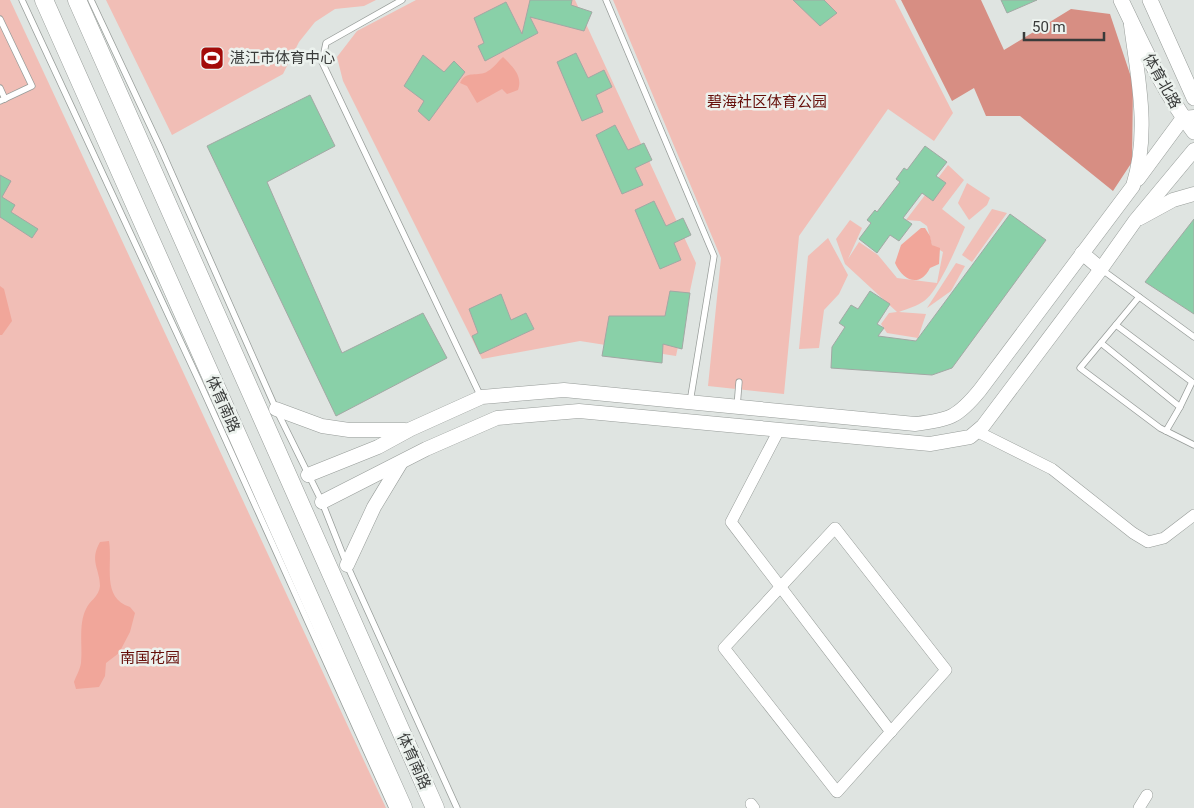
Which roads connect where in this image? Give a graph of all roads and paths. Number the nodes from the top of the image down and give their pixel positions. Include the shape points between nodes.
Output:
1 (22, 0) edge
2 (44, 0) edge
3 (76, 0) edge
4 (91, 0) edge
5 (402, 0) edge
6 (606, 0) edge
7 (1121, 0) edge
8 (1150, 0) edge
9 (0, 19) edge
10 (1130, 19) junction
11 (1188, 71) edge
12 (0, 88) edge
13 (1194, 98) edge
14 (3, 100) edge
15 (1189, 118) edge
16 (1194, 132) edge
17 (1194, 150) edge
18 (1133, 186) junction
19 (1194, 194) edge
20 (1134, 221) junction
21 (1082, 253) junction
22 (1101, 269) junction
23 (1139, 297) junction
24 (1116, 325) junction
25 (1194, 338) edge
26 (1101, 343) junction
27 (739, 382) dead end
28 (482, 398) junction
29 (690, 402) junction
30 (737, 407) junction
31 (1180, 407) junction
32 (276, 409) junction
33 (411, 429) junction
34 (779, 430) junction
35 (976, 431) junction
36 (1166, 431) junction
37 (1194, 445) edge
38 (400, 463) junction
39 (308, 475) junction
40 (322, 502) junction
41 (1194, 515) edge
42 (347, 565) junction
43 (780, 586) junction
44 (891, 732) junction
45 (1148, 795) dead end
46 (392, 808) edge
47 (403, 808) edge
48 (435, 808) edge
49 (457, 808) edge
50 (1139, 808) edge

1 - 46 lane
2 - 47 main road, 体育南路
3 - 48 main road, 体育南路
4 - 32 lane
5 - 28 lane via 326,43 322,62
6 - 29 lane via 714,256
7 - 10 main road, 体育北路
8 - 11 main road, 体育北路
9 - 14 lane via 32,86
10 - 15 main road, 体育北路 via 1153,68
10 - 18 street via 1143,112 1140,164
11 - 13 main road, 体育北路
12 - 14 lane
15 - 16 main road, 体育北路
15 - 18 street
17 - 20 street
18 - 21 street
19 - 20 street via 1173,200
20 - 22 street
21 - 22 street
21 - 30 street via 980,390 955,416 915,424
22 - 23 lane
22 - 35 street
23 - 24 lane
23 - 25 lane
24 - 26 lane
24 - 31 lane via 1192,382
26 - 31 lane
26 - 36 lane via 1080,368
27 - 30 lane
28 - 29 street via 564,390
28 - 33 street
29 - 30 street
31 - 36 lane
32 - 33 street via 322,426 349,430
32 - 39 lane
33 - 39 street via 378,447
34 - 35 street via 930,444 970,437
34 - 38 street via 579,410 533,414 497,418
34 - 43 street via 731,522
35 - 41 street via 1052,470 1148,542 1164,538
36 - 37 lane
38 - 40 street
38 - 42 street via 374,507
39 - 40 lane
40 - 42 lane
42 - 49 lane
43 - 44 street
43 - 44 street via 835,528 946,670
43 - 44 street via 724,648 837,792
45 - 50 street

